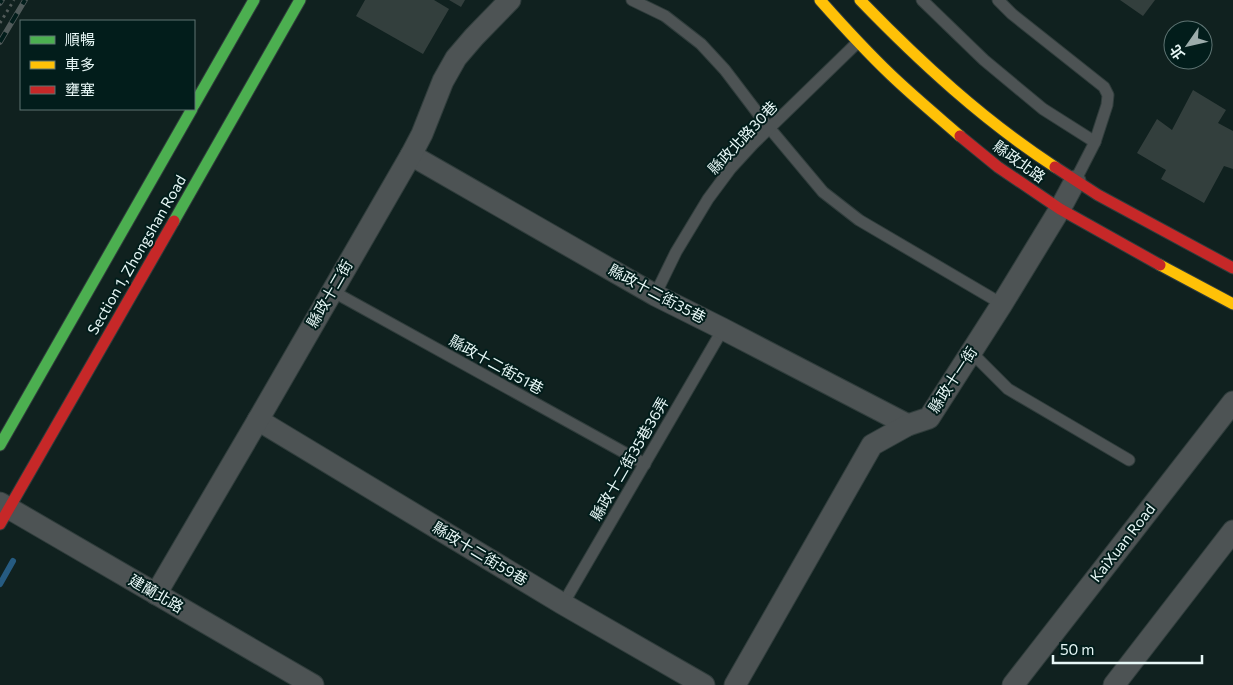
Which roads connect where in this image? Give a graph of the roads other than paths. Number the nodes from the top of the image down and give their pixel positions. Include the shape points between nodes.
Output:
1 (254, 0) edge
2 (300, 0) edge
3 (510, 0) edge
4 (632, 0) edge
5 (820, 0) edge
6 (860, 0) edge
7 (922, 0) edge
8 (998, 0) edge
9 (858, 42) junction
10 (195, 103) edge
11 (191, 110) edge
12 (770, 128) junction
13 (1095, 142) junction
14 (410, 154) junction
15 (1075, 181) junction
16 (1060, 209) junction
17 (1233, 251) edge
18 (1229, 266) edge
19 (332, 291) junction
20 (655, 295) junction
21 (1002, 304) junction
22 (1233, 304) edge
23 (723, 329) junction
24 (971, 352) junction
25 (1233, 402) edge
26 (258, 420) junction
27 (908, 425) junction
28 (0, 445) edge
29 (1129, 460) dead end
30 (645, 464) junction
31 (3, 512) edge
32 (1233, 531) edge
33 (156, 594) junction
34 (563, 604) junction
35 (313, 685) edge
36 (704, 685) edge
37 (735, 685) edge
38 (1013, 685) edge
39 (1114, 685) edge

1 - 10 street
2 - 31 street, Section 1, Zhongshan Road
3 - 14 street, 縣政十二街 via 456,58
4 - 12 lane via 665,16 701,44
5 - 9 street, 縣政北路
6 - 15 street, 縣政北路 via 970,105
7 - 13 lane via 984,60 1043,108
8 - 13 lane via 1104,87 1108,95 1107,105
9 - 12 lane, 縣政北路30巷
9 - 16 street, 縣政北路 via 933,113 998,167
11 - 28 street, Section 1, Zhongshan Road
12 - 20 lane, 縣政北路30巷 via 731,168 708,199
12 - 21 lane via 822,192 836,204
13 - 15 lane
14 - 19 street, 縣政十二街
14 - 20 street, 縣政十二街35巷
15 - 16 street, 縣政十一街
15 - 18 street, 縣政北路
16 - 21 street, 縣政十一街
16 - 22 street, 縣政北路
17 - 18 lane
19 - 26 street, 縣政十二街
19 - 30 lane, 縣政十二街51巷
20 - 23 street, 縣政十二街35巷
21 - 24 street, 縣政十一街
23 - 27 street, 縣政十二街35巷
23 - 30 lane, 縣政十二街35巷36弄
24 - 27 street, 縣政十一街 via 929,418
24 - 29 lane via 1008,389
25 - 38 street, KaiXuan Road
26 - 33 street, 縣政十二街
26 - 34 street, 縣政十二街59巷
27 - 37 street, 縣政十一街 via 872,445
30 - 34 lane, 縣政十二街35巷36弄
31 - 33 street, 建蘭北路
32 - 39 street
33 - 35 street, 建蘭北路
34 - 36 street, 縣政十二街59巷

